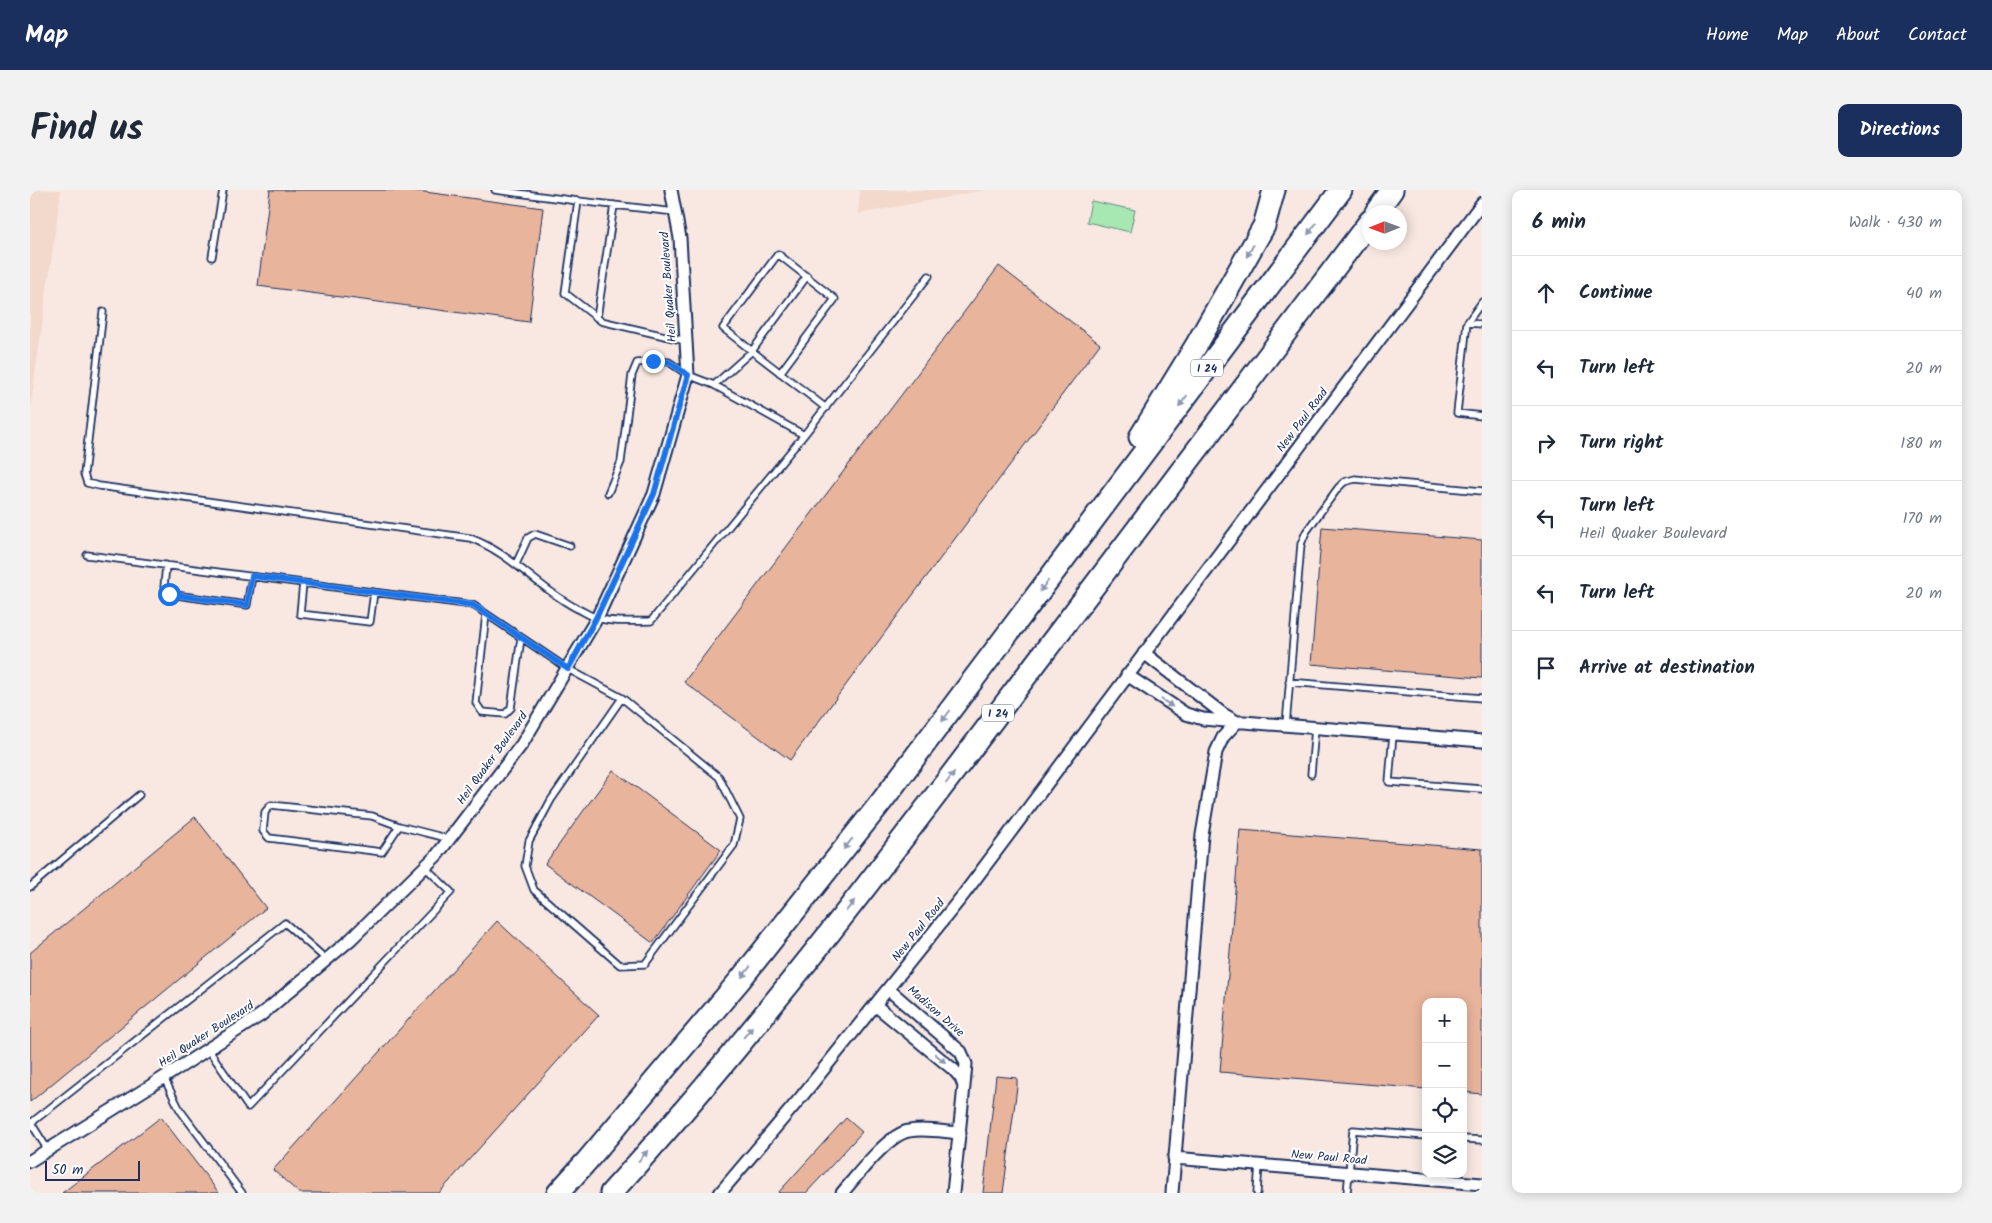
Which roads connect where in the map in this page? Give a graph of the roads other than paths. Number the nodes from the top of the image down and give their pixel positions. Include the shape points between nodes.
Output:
1 (223, 190) edge
2 (495, 190) edge
3 (671, 190) edge
4 (1274, 190) edge
5 (1341, 190) edge
6 (1392, 190) edge
7 (578, 201) junction
8 (1482, 203) edge
9 (614, 205) junction
10 (1381, 205) edge
11 (675, 212) junction
12 (1362, 232) edge
13 (212, 257) dead end
14 (807, 276) junction
15 (929, 276) dead end
16 (1482, 302) edge
17 (103, 312) dead end
18 (597, 318) junction
19 (1467, 323) junction
20 (1482, 324) edge
21 (686, 341) junction
22 (752, 351) junction
23 (780, 373) junction
24 (688, 375) junction
25 (714, 385) junction
26 (826, 408) junction
27 (1482, 416) edge
28 (804, 435) junction
29 (1482, 491) edge
30 (608, 493) dead end
31 (570, 546) dead end
32 (1073, 547) junction
33 (87, 555) dead end
34 (516, 564) junction
35 (166, 565) junction
36 (252, 576) junction
37 (303, 584) junction
38 (374, 592) junction
39 (486, 614) junction
40 (596, 618) junction
41 (521, 638) junction
42 (1144, 653) junction
43 (568, 669) junction
44 (1127, 676) junction
45 (1289, 682) junction
46 (622, 698) junction
47 (1482, 698) edge
48 (1237, 722) junction
49 (1286, 725) junction
50 (1315, 728) junction
51 (1393, 734) junction
52 (1482, 741) edge
53 (1311, 774) dead end
54 (1482, 789) edge
55 (139, 795) dead end
56 (399, 826) junction
57 (450, 839) junction
58 (425, 866) junction
59 (30, 887) edge
60 (327, 960) junction
61 (888, 988) junction
62 (875, 1005) junction
63 (930, 1025) junction
64 (918, 1040) junction
65 (208, 1049) junction
66 (164, 1078) junction
67 (964, 1086) junction
68 (31, 1122) edge
69 (960, 1133) junction
70 (1422, 1136) edge
71 (1467, 1139) edge
72 (1482, 1140) edge
73 (48, 1150) junction
74 (1174, 1158) junction
75 (30, 1160) edge
76 (1259, 1165) junction
77 (1348, 1172) junction
78 (1482, 1184) edge
79 (242, 1193) edge
80 (558, 1193) edge
81 (611, 1193) edge
82 (720, 1193) edge
83 (842, 1193) edge
84 (953, 1193) edge
85 (1172, 1193) edge
86 (1257, 1193) edge
87 (1347, 1193) edge

1 - 13 lane
2 - 7 lane
3 - 11 street, Heil Quaker Boulevard
4 -> 32 highway via 1264,226 1197,344
5 -> 32 highway, I 24
6 - 10 highway
7 - 9 lane
7 - 18 lane via 565,293
8 - 42 street, New Paul Road
9 - 11 lane
9 - 18 lane
11 - 21 street, Heil Quaker Boulevard via 680,238
81 -> 12 highway, I 24 via 715,1073 840,920
14 - 22 lane
14 - 22 lane via 778,254 723,328
14 - 23 lane via 835,299
15 - 26 lane
16 - 19 lane
17 - 34 lane via 84,474 87,483 470,538 488,545
18 - 21 lane
19 - 20 lane
19 - 27 lane via 1457,413
21 - 24 street, Heil Quaker Boulevard
22 - 23 lane
22 - 25 lane
23 - 26 lane
24 - 25 lane
24 - 30 lane via 669,362 637,363 632,375 621,462
24 - 40 street, Heil Quaker Boulevard via 654,494
25 - 28 lane
26 - 28 lane
28 - 40 lane via 651,620
29 - 45 lane via 1355,480 1344,482 1306,532 1301,544
31 - 34 lane via 535,534 528,538
32 -> 80 highway, I 24 via 882,801 777,933
33 - 35 lane
34 - 40 lane via 556,597
35 - 36 lane
35 - 36 lane via 164,587 169,594 247,605
36 - 37 lane
37 - 38 lane
37 - 38 lane via 300,614 370,622
38 - 39 lane via 473,605
39 - 41 lane
39 - 41 lane via 476,703 482,712 505,714 511,708
40 - 43 street, Heil Quaker Boulevard
41 - 43 lane
42 - 44 street, New Paul Road
42 - 48 street
43 - 46 lane
43 - 57 street, Heil Quaker Boulevard via 522,744
44 -> 48 street via 1186,714
44 - 61 street, New Paul Road via 964,894
45 - 47 lane
45 - 49 lane
46 - 46 lane via 719,777 740,820 734,845 645,964 620,965 534,890 525,866 529,841 551,800
48 - 49 street
48 - 74 street via 1216,752 1202,835
49 - 50 street
50 - 51 street
50 - 53 lane
51 - 52 street
51 - 54 lane via 1389,782
55 - 59 lane
56 - 56 lane via 372,816 271,805 265,812 263,830 269,838 382,852
56 - 57 lane
57 - 58 street, Heil Quaker Boulevard
58 - 60 street, Heil Quaker Boulevard
58 - 65 lane via 451,892 248,1107
60 - 65 street, Heil Quaker Boulevard via 261,1015
60 - 68 lane via 285,923
61 - 62 street, New Paul Road
61 - 63 street, Madison Drive
62 - 64 street
62 - 82 street, New Paul Road
63 - 64 street
63 - 67 street, Madison Drive via 964,1057
64 -> 67 street via 954,1070
65 - 66 street, Heil Quaker Boulevard
66 - 73 street, Heil Quaker Boulevard
66 - 79 lane via 180,1110
67 - 69 street, Madison Drive
68 - 73 lane
69 - 83 street via 915,1130 900,1133
69 - 84 street, Madison Drive
70 - 77 lane via 1353,1130
71 - 72 lane
73 - 75 street, Heil Quaker Boulevard
74 - 76 street, New Paul Road
74 - 85 street
76 - 77 street, New Paul Road
76 - 86 lane
77 - 78 street, New Paul Road
77 - 87 lane

